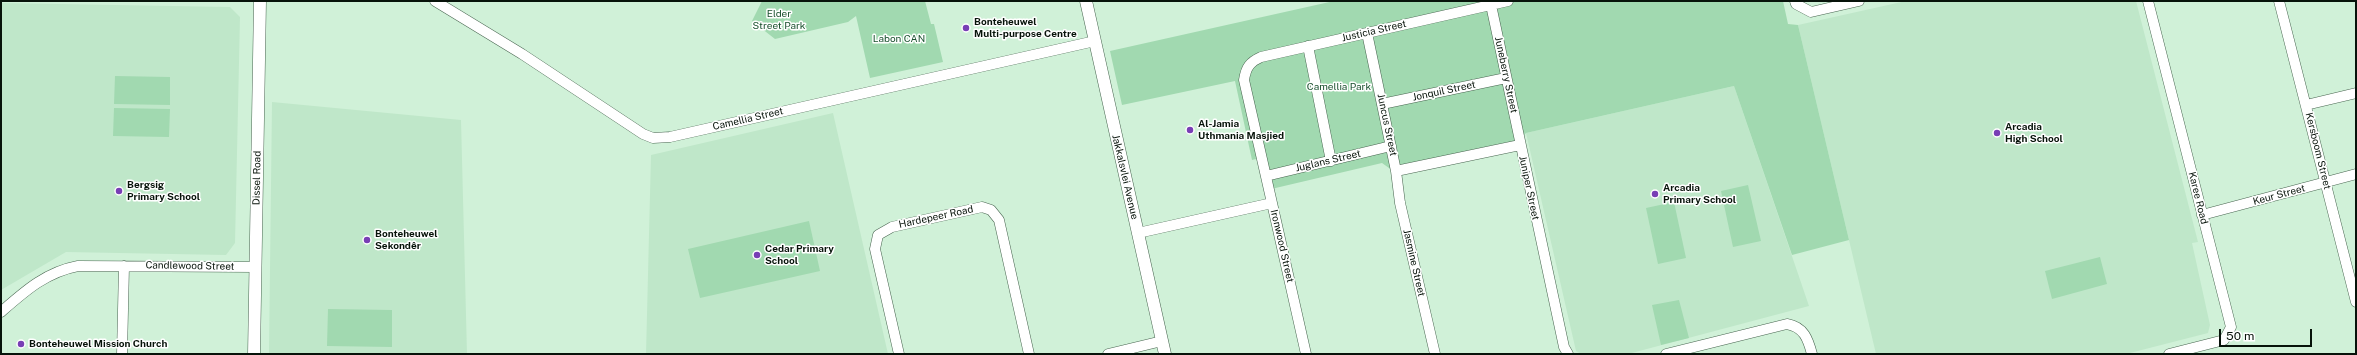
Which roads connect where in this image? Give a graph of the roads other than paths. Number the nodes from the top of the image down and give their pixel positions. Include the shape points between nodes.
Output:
1 (260, 1) edge
2 (435, 1) edge
3 (1086, 1) edge
4 (1508, 1) edge
5 (1795, 1) edge
6 (1859, 1) edge
7 (2148, 1) edge
8 (2279, 1) edge
9 (1491, 5) junction
10 (1367, 33) junction
11 (1095, 41) junction
12 (1308, 46) junction
13 (1506, 78) junction
14 (2356, 93) edge
15 (1382, 104) junction
16 (2306, 105) junction
17 (1520, 145) junction
18 (1391, 146) junction
19 (1331, 161) junction
20 (1396, 171) junction
21 (2356, 174) edge
22 (1266, 176) junction
23 (2326, 182) junction
24 (1272, 202) junction
25 (2202, 216) junction
26 (1138, 233) junction
27 (124, 266) junction
28 (256, 267) junction
29 (2356, 302) edge
30 (1, 312) edge
31 (1162, 341) junction
32 (122, 354) edge
33 (254, 354) edge
34 (899, 354) edge
35 (1029, 354) edge
36 (1108, 354) edge
37 (1165, 354) edge
38 (1306, 354) edge
39 (1435, 354) edge
40 (1568, 354) edge
41 (1666, 354) edge
42 (1812, 354) edge
43 (2169, 354) edge

1 - 28 street, Dissel Road
2 - 11 street, Camellia Street via 653,138 670,137
3 - 11 street, Jakkalsvlei Avenue
4 - 9 street, Justicia Street
5 - 6 street via 1811,12
7 - 25 street, Karee Road
8 - 16 street, Kersboom Street
9 - 10 street, Justicia Street
9 - 13 street, Juneberry Street
10 - 12 street, Justicia Street
10 - 15 street, Juncus Street
11 - 26 street, Jakkalsvlei Avenue
12 - 19 street
12 - 22 street, Justicia Street via 1261,57 1252,61 1245,69 1244,80
13 - 15 street, Jonquil Street
13 - 17 street, Juneberry Street
14 - 16 street
15 - 18 street, Juncus Street
16 - 23 street, Kersboom Street
17 - 20 street, Juniper Street
17 - 40 street, Juniper Street via 1564,347
18 - 19 street, Juglans Street
18 - 20 street, Juncus Street
19 - 22 street, Juglans Street
20 - 39 street, Jasmine Street via 1400,203
21 - 23 street, Keur Street
22 - 24 street
23 - 25 street, Keur Street
23 - 29 street, Kersboom Street
24 - 26 street, Ironwood Street
24 - 38 street, Ironwood Street
25 - 43 street, Karee Road via 2231,327 2224,340
26 - 31 street, Jakkalsvlei Avenue
27 - 28 street, Candlewood Street
27 - 30 street, Candlewood Street via 65,268 32,285
27 - 32 street
28 - 33 street, Dissel Road
31 - 36 street
31 - 37 street, Jakkalsvlei Avenue
34 - 35 street, Hardepeer Road via 876,249 878,235 892,227 982,208 991,210 999,220
41 - 42 street via 1786,324 1802,331

